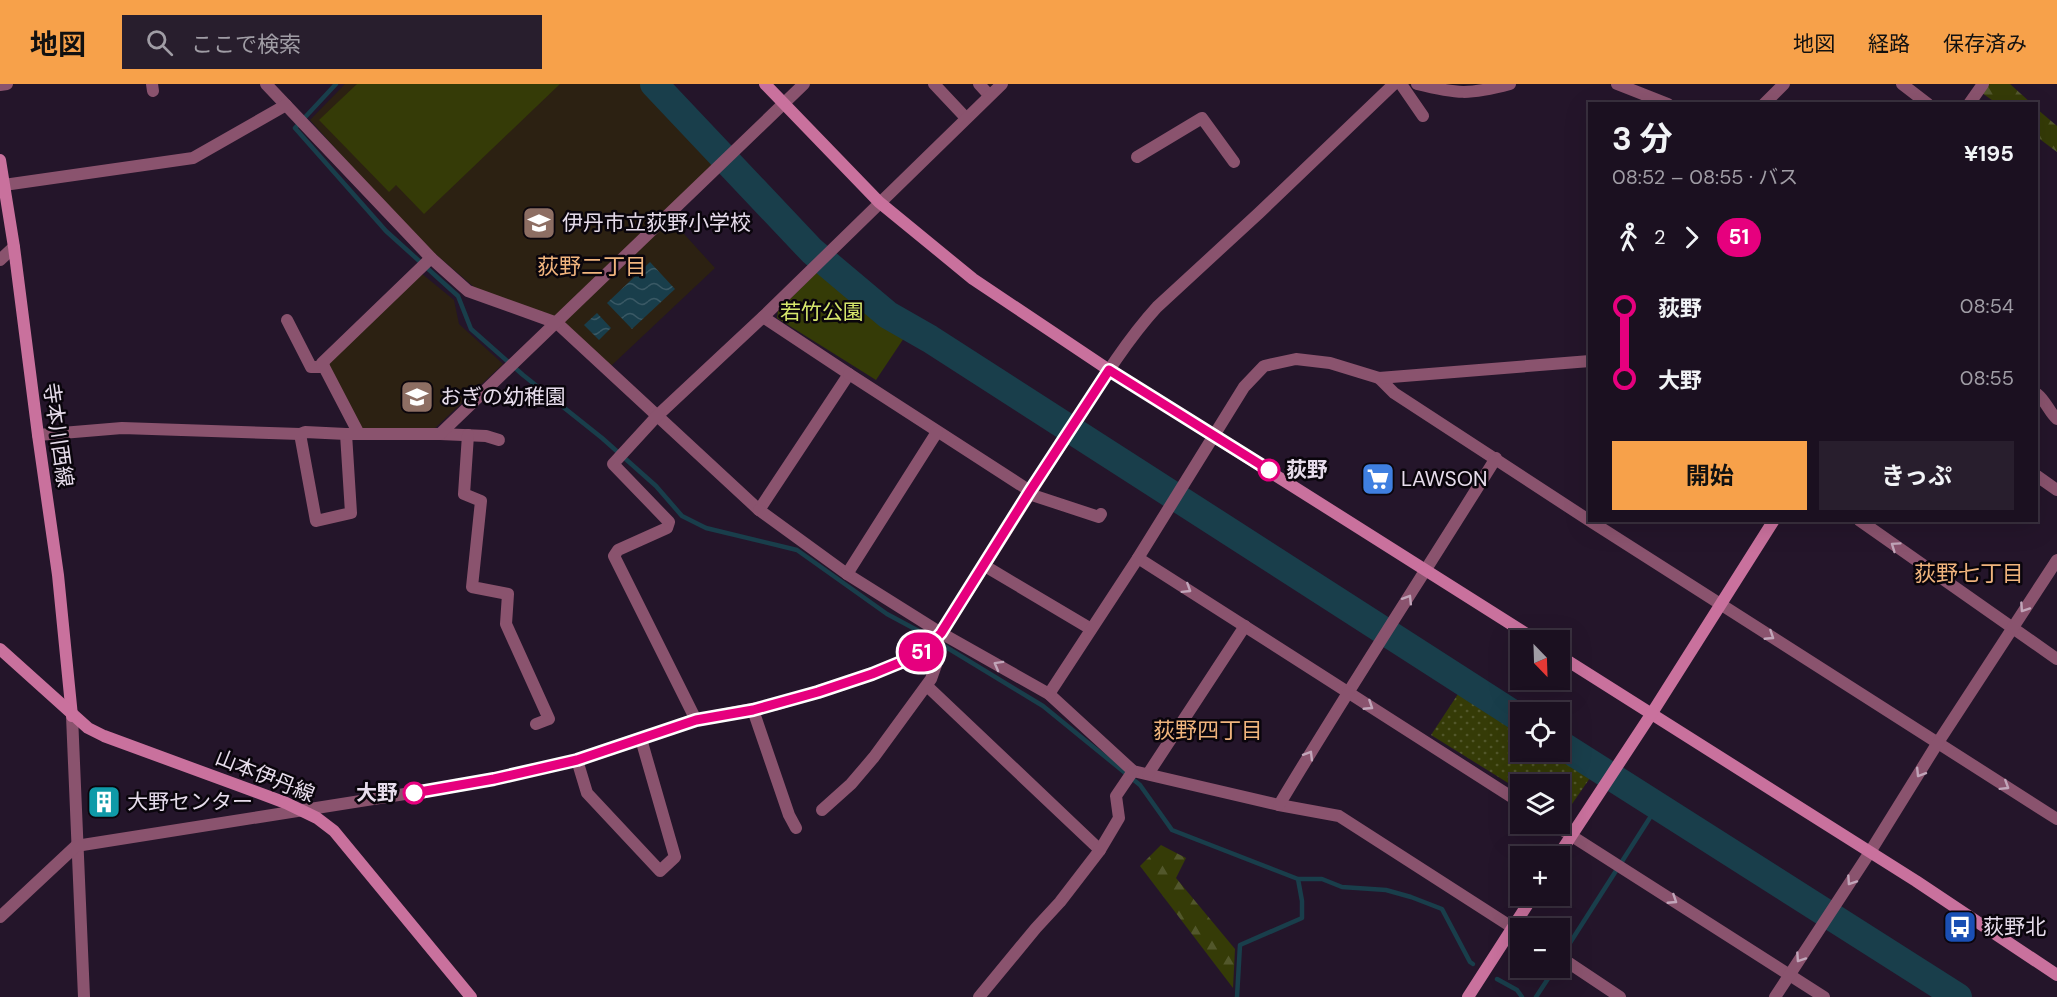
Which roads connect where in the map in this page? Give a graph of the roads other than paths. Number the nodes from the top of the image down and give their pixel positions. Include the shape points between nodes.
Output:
1 (7, 84) edge
2 (266, 84) edge
3 (765, 84) edge
4 (804, 84) edge
5 (934, 84) edge
6 (979, 84) edge
7 (1002, 84) edge
8 (1394, 84) edge
9 (1401, 84) edge
10 (1417, 84) edge
11 (1510, 84) edge
12 (1617, 84) edge
13 (1784, 84) edge
14 (1902, 84) edge
15 (1983, 84) edge
16 (0, 85) edge
17 (989, 95) junction
18 (1663, 102) edge
19 (1766, 102) edge
20 (1925, 102) edge
21 (1970, 102) edge
22 (784, 103) junction
23 (286, 105) junction
24 (1422, 116) dead end
25 (966, 118) junction
26 (1137, 157) dead end
27 (0, 160) edge
28 (1234, 162) dead end
29 (4, 186) junction
30 (879, 202) junction
31 (14, 247) junction
32 (431, 258) junction
33 (0, 260) edge
34 (763, 316) junction
35 (287, 320) dead end
36 (557, 323) junction
37 (1588, 361) edge
38 (324, 367) junction
39 (1109, 370) junction
40 (849, 374) junction
41 (1379, 378) junction
42 (2038, 395) edge
43 (657, 416) junction
44 (2057, 419) edge
45 (937, 432) junction
46 (300, 434) junction
47 (352, 434) junction
48 (440, 434) junction
49 (38, 435) junction
50 (468, 435) junction
51 (1215, 436) junction
52 (499, 440) dead end
53 (1496, 458) junction
54 (2038, 478) edge
55 (2057, 490) edge
56 (1029, 493) junction
57 (759, 510) junction
58 (1101, 514) dead end
59 (1588, 518) edge
60 (1594, 522) edge
61 (1773, 522) edge
62 (1862, 522) edge
63 (1138, 558) junction
64 (2057, 560) edge
65 (985, 566) junction
66 (1425, 572) junction
67 (847, 574) junction
68 (1720, 604) junction
69 (1245, 626) junction
70 (2012, 626) junction
71 (1091, 629) junction
72 (1520, 630) edge
73 (941, 633) junction
74 (929, 646) junction
75 (0, 649) edge
76 (2057, 658) edge
77 (1570, 662) edge
78 (927, 686) junction
79 (1347, 692) junction
80 (1049, 694) junction
81 (753, 710) junction
82 (1652, 713) junction
83 (72, 716) junction
84 (696, 720) junction
85 (536, 724) dead end
86 (641, 740) junction
87 (1937, 744) junction
88 (577, 760) junction
89 (1133, 771) junction
90 (1148, 774) junction
91 (1510, 796) edge
92 (1279, 805) junction
93 (301, 810) junction
94 (822, 810) dead end
95 (2057, 819) edge
96 (796, 828) dead end
97 (1571, 835) junction
98 (76, 846) junction
99 (1564, 846) edge
100 (1100, 850) junction
101 (1870, 852) junction
102 (0, 917) edge
103 (1510, 926) edge
104 (1510, 940) edge
105 (1570, 964) edge
106 (1789, 975) junction
107 (2057, 975) edge
108 (84, 997) edge
109 (471, 997) edge
110 (978, 997) edge
111 (1468, 997) edge
112 (1620, 997) edge
113 (1775, 997) edge
114 (1824, 997) edge

1 - 16 street
2 - 23 street
3 - 22 street
4 - 22 street
5 - 25 street
6 - 17 street
7 - 17 street
8 - 39 street via 1157,307
9 - 24 street
10 - 11 street via 1468,93
12 - 18 street
13 - 19 street
14 - 20 street
15 - 21 street
17 - 25 street
22 - 30 street
22 - 36 street
23 - 29 street via 193,158
23 - 32 street
25 - 30 street
26 - 28 street via 1202,118
27 - 29 street, 寺本川西線
29 - 31 street, 寺本川西線
30 - 34 street
30 - 39 street via 973,279
31 - 33 street
31 - 49 street, 寺本川西線
32 - 36 street via 468,291
32 - 38 street via 322,363
34 - 40 street
34 - 43 street
35 - 38 street via 311,367
36 - 43 street
36 - 48 street
37 - 41 street
38 - 47 street
39 - 51 street
39 - 56 street
40 - 45 street
40 - 57 street
41 - 51 street via 1330,363 1296,359 1264,366 1244,387
41 - 53 street via 1394,393
42 - 44 street
43 - 57 street
43 - 84 street via 613,464 669,522 667,528 618,550 614,556
45 - 56 street
45 - 67 street
46 - 47 street
46 - 47 street via 316,521 351,513
46 - 49 street via 122,428
47 - 48 street
48 - 50 street
49 - 83 street, 寺本川西線 via 58,575
50 - 52 street
50 - 85 street via 464,494 486,501 472,587 508,594 506,624 549,719
51 - 63 street
51 - 66 street
53 - 59 street
53 - 66 street
54 - 55 street
56 - 58 street via 1099,517
56 - 65 street
57 - 67 street
60 - 68 street
61 - 68 street
70 -> 62 street
63 -> 69 street
63 - 71 street
64 -> 70 street
65 - 71 street
65 - 73 street
66 - 72 street
79 -> 66 street
67 - 73 street
68 - 82 street
68 -> 87 street
69 - 79 street
69 - 90 street
70 - 76 street
70 - 87 street
71 - 80 street
73 - 74 street
80 -> 73 street
74 - 78 street via 936,652 936,665
74 - 81 street via 872,674
75 - 83 street, 山本伊丹線
77 - 82 street
78 - 94 street via 874,757
78 - 100 street
79 -> 91 street
92 -> 79 street
80 - 89 street
81 - 84 street
81 - 96 street
82 - 97 street
82 - 101 street
83 - 93 street, 山本伊丹線 via 104,736
83 - 98 street
84 - 86 street
86 - 88 street
86 - 88 street via 675,857 660,871 586,793
87 -> 95 street
87 -> 101 street
88 - 93 street via 494,779
89 - 90 street
89 - 100 street via 1116,796 1119,818
90 - 92 street
92 - 103 street via 1339,816
93 - 98 street
93 - 109 street, 山本伊丹線 via 334,831
97 - 99 street
97 -> 106 street
98 - 102 street
98 - 108 street
100 - 110 street via 1060,903
101 -> 106 street
101 - 107 street
104 - 111 street
105 - 112 street
106 - 113 street
106 - 114 street

